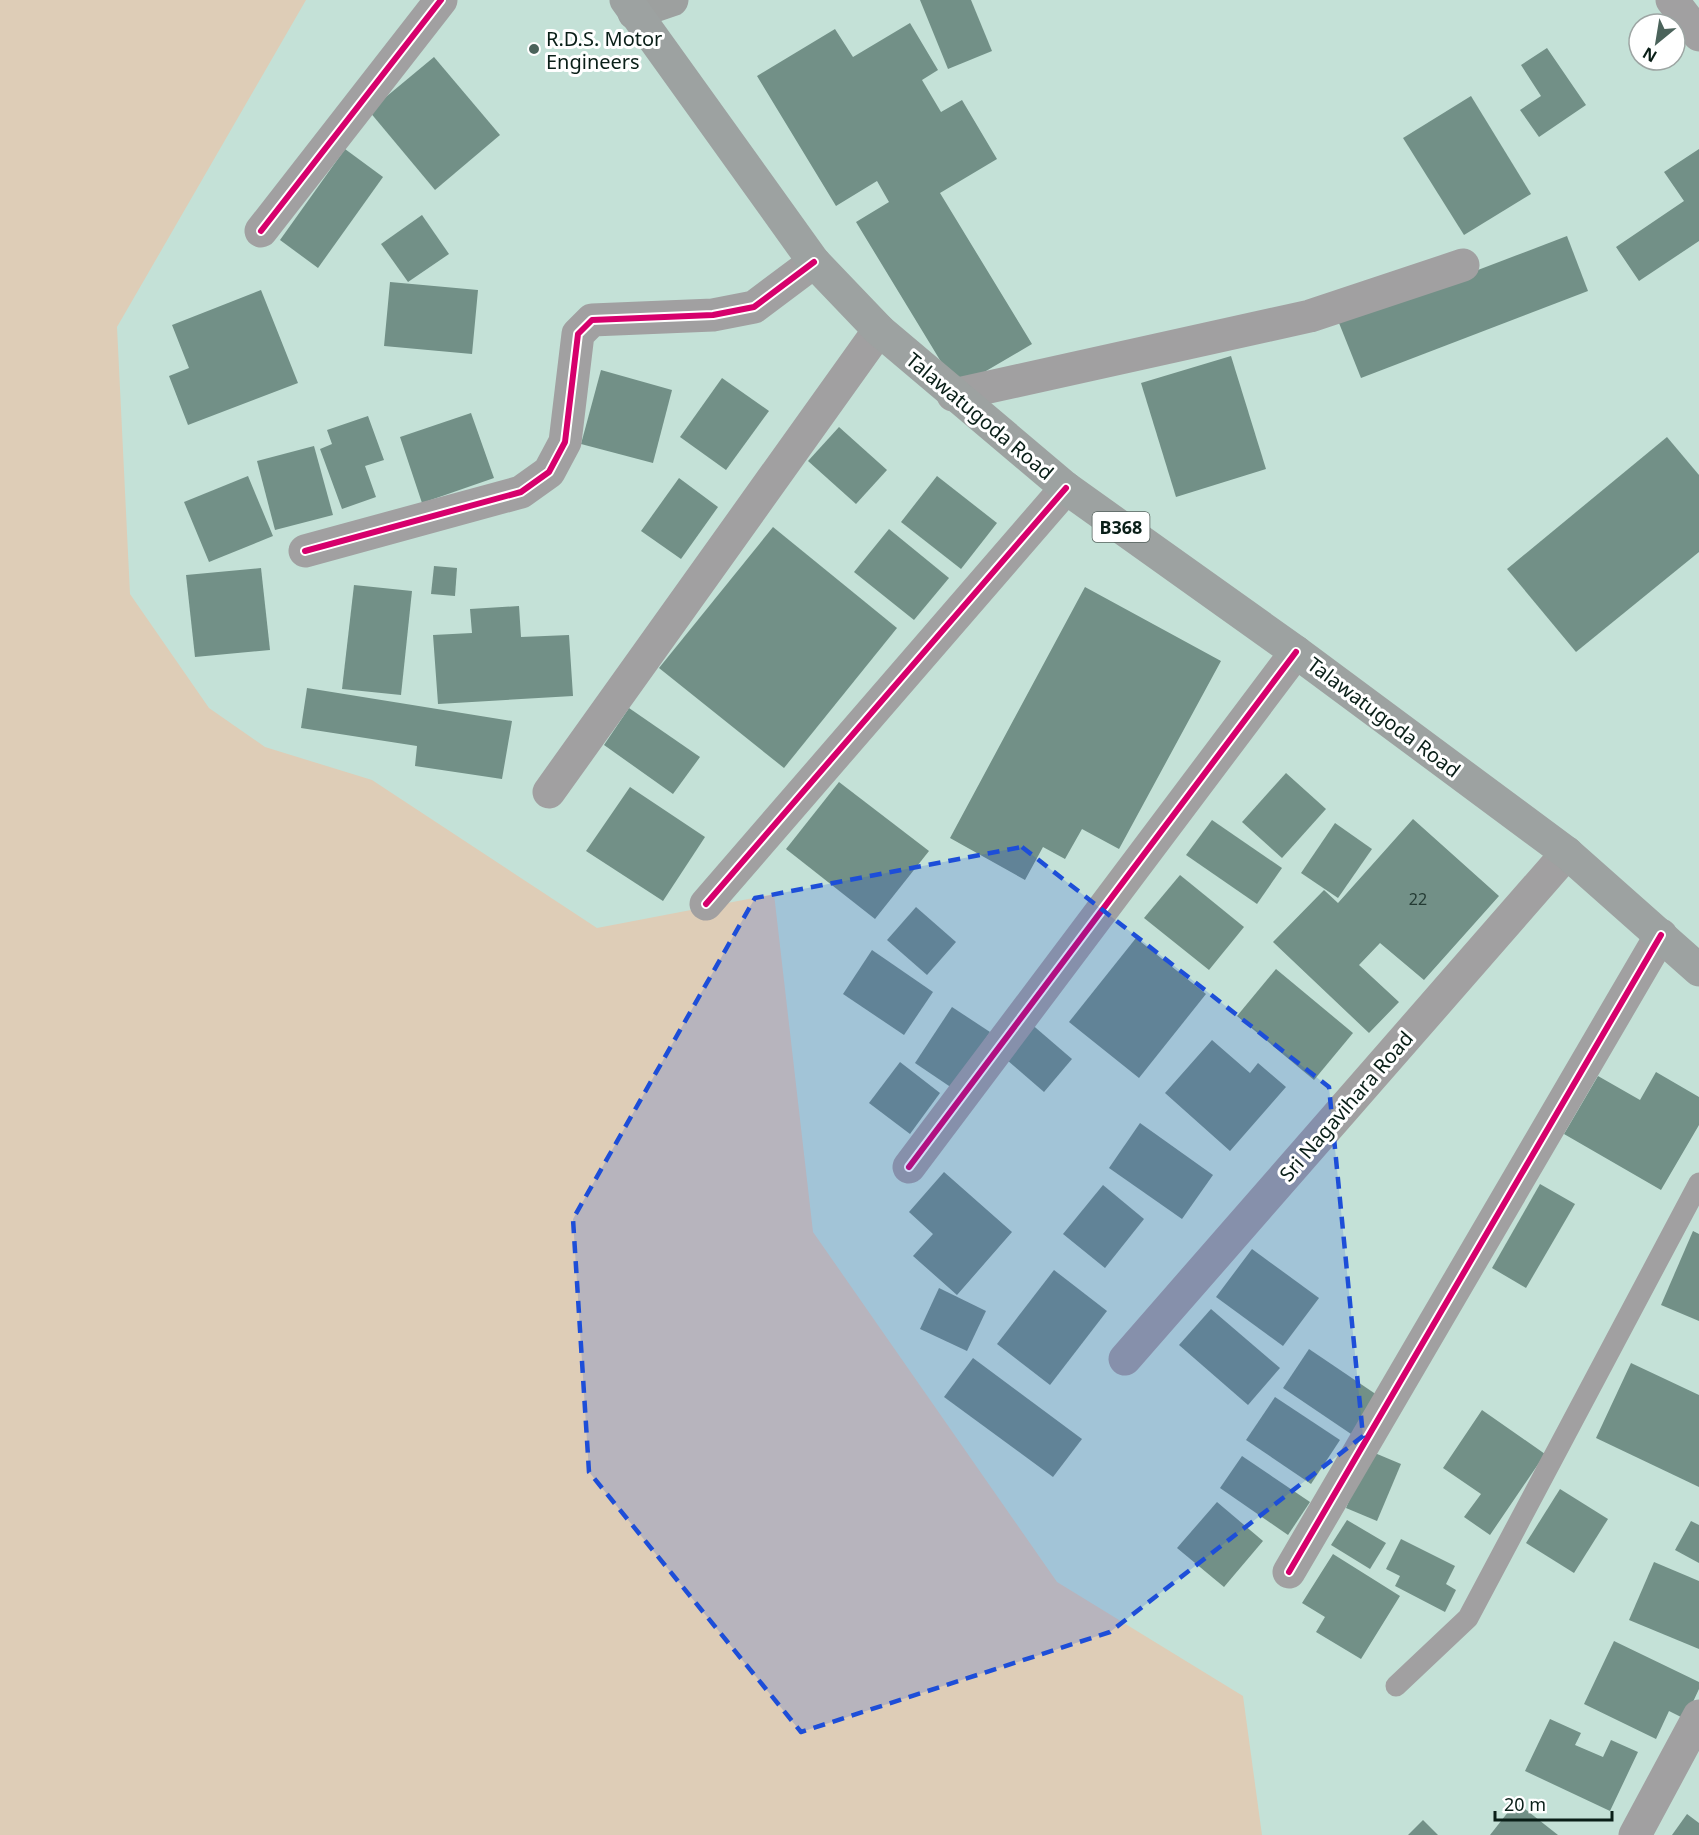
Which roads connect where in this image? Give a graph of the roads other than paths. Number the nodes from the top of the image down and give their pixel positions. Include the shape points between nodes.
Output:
1 (441, 0) edge
2 (672, 0) edge
3 (1672, 0) edge
4 (630, 7) edge
5 (1699, 35) edge
6 (261, 231) dead end
7 (814, 262) junction
8 (1463, 265) dead end
9 (879, 330) junction
10 (953, 395) junction
11 (1066, 488) junction
12 (304, 551) dead end
13 (1296, 652) junction
14 (549, 792) dead end
15 (1567, 853) junction
16 (706, 904) dead end
17 (1661, 935) junction
18 (1699, 970) edge
19 (909, 1167) dead end
20 (1699, 1183) edge
21 (1125, 1359) dead end
22 (1289, 1572) dead end
23 (1396, 1686) dead end
24 (1699, 1716) edge
25 (1635, 1835) edge

1 - 6 street
2 - 4 street
3 - 5 street
4 - 7 main road, Talawatugoda Road / B368
7 - 9 main road, Talawatugoda Road / B368
7 - 12 street via 754,307 713,315 592,320 578,334 566,442 549,472 521,492
8 - 10 street via 1310,316
9 - 10 main road, Talawatugoda Road / B368
9 - 14 street
10 - 11 main road, Talawatugoda Road / B368
11 - 13 main road, Talawatugoda Road / B368
11 - 16 street
13 - 15 main road, Talawatugoda Road / B368
13 - 19 street
15 - 17 main road, Talawatugoda Road / B368
15 - 21 street, Sri Nagavihara Road
17 - 18 main road, Talawatugoda Road / B368
17 - 22 street
20 - 23 lane via 1468,1618
24 - 25 street

